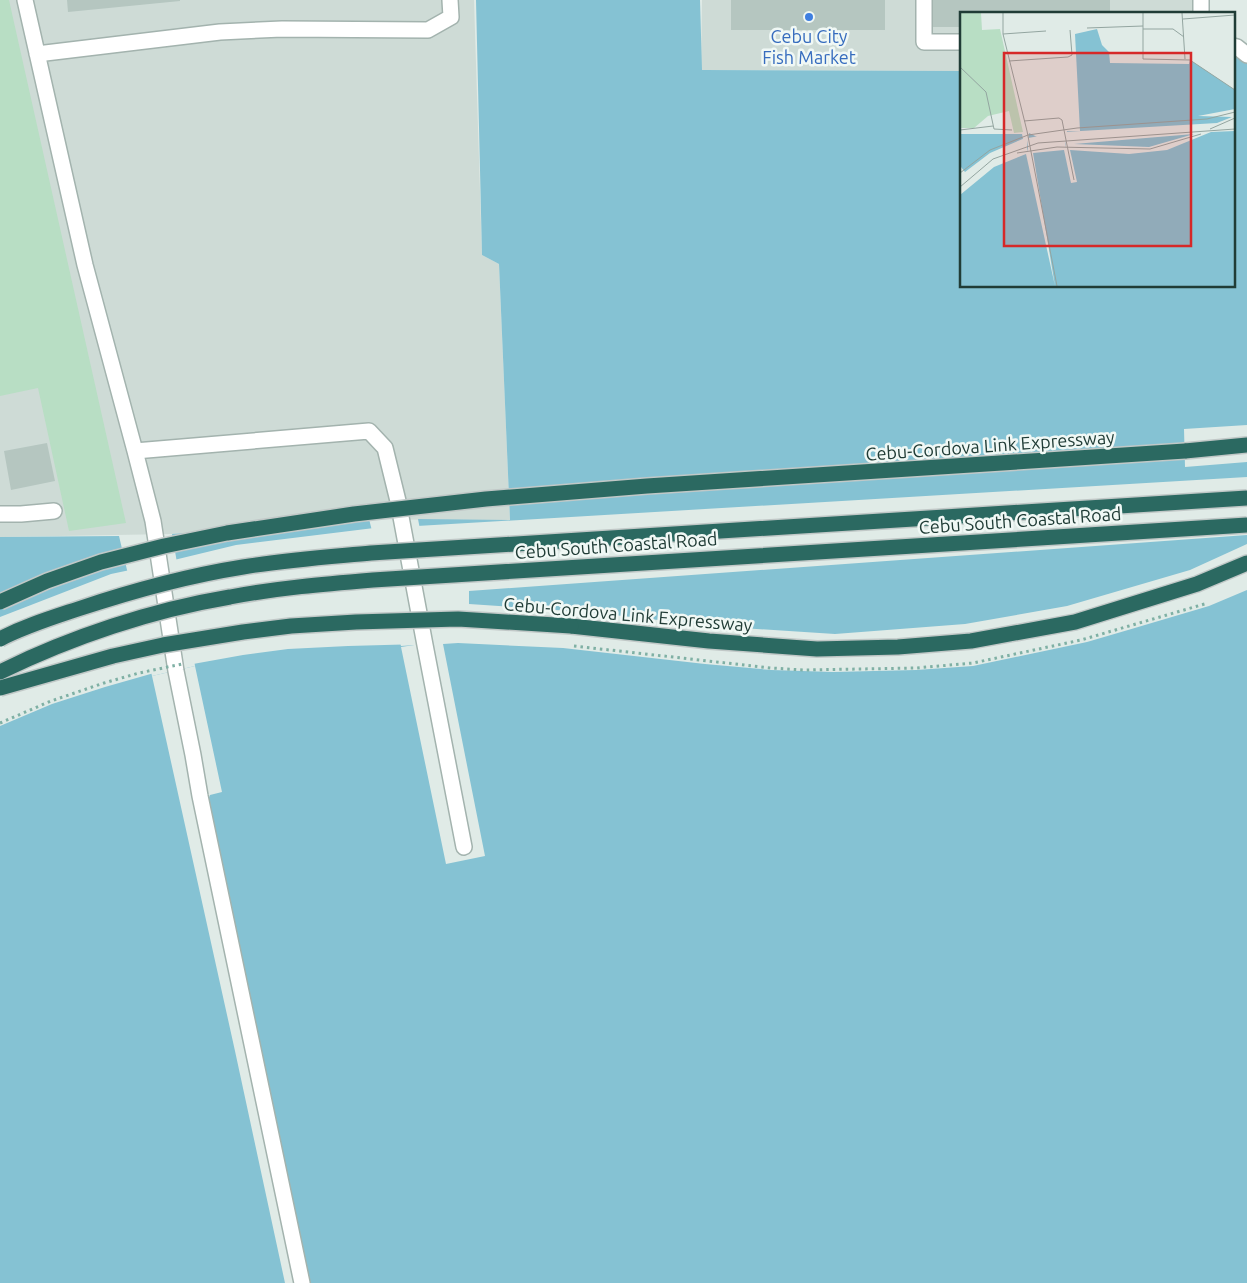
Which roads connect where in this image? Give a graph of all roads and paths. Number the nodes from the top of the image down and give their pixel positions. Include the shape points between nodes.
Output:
1 (25, 0) edge
2 (450, 0) edge
3 (924, 0) edge
4 (960, 42) edge
5 (1234, 46) edge
6 (38, 54) junction
7 (1247, 55) edge
8 (1247, 445) edge
9 (136, 451) junction
10 (1247, 498) edge
11 (54, 510) dead end
12 (0, 514) edge
13 (1247, 524) edge
14 (1247, 563) edge
15 (0, 602) edge
16 (1208, 603) dead end
17 (0, 639) edge
18 (572, 646) dead end
19 (186, 663) dead end
20 (0, 672) edge
21 (0, 688) edge
22 (0, 723) edge
23 (464, 846) dead end
24 (302, 1283) edge

1 - 6 street
2 - 6 street via 451,17 428,30 220,32
3 - 4 street via 924,42
5 - 7 street
6 - 9 street via 85,265
8 - 15 highway, Cebu-Cordova Link Expressway, bridge via 647,486 354,514 164,546 101,562
9 - 23 street via 369,431 386,448
9 - 24 street via 153,522 176,671 200,796
10 - 17 highway, Cebu South Coastal Road, bridge via 307,559 176,580 116,596
11 - 12 street
13 - 20 highway, Cebu South Coastal Road, bridge via 290,588 230,596 164,611 120,624
14 - 21 highway, Cebu-Cordova Link Expressway, bridge via 1197,584 1075,622 972,641 817,649 458,619 356,622 291,626 163,645
16 - 18 path, bridge via 1081,640 973,663 916,668 771,668
19 - 22 path, bridge via 104,683

